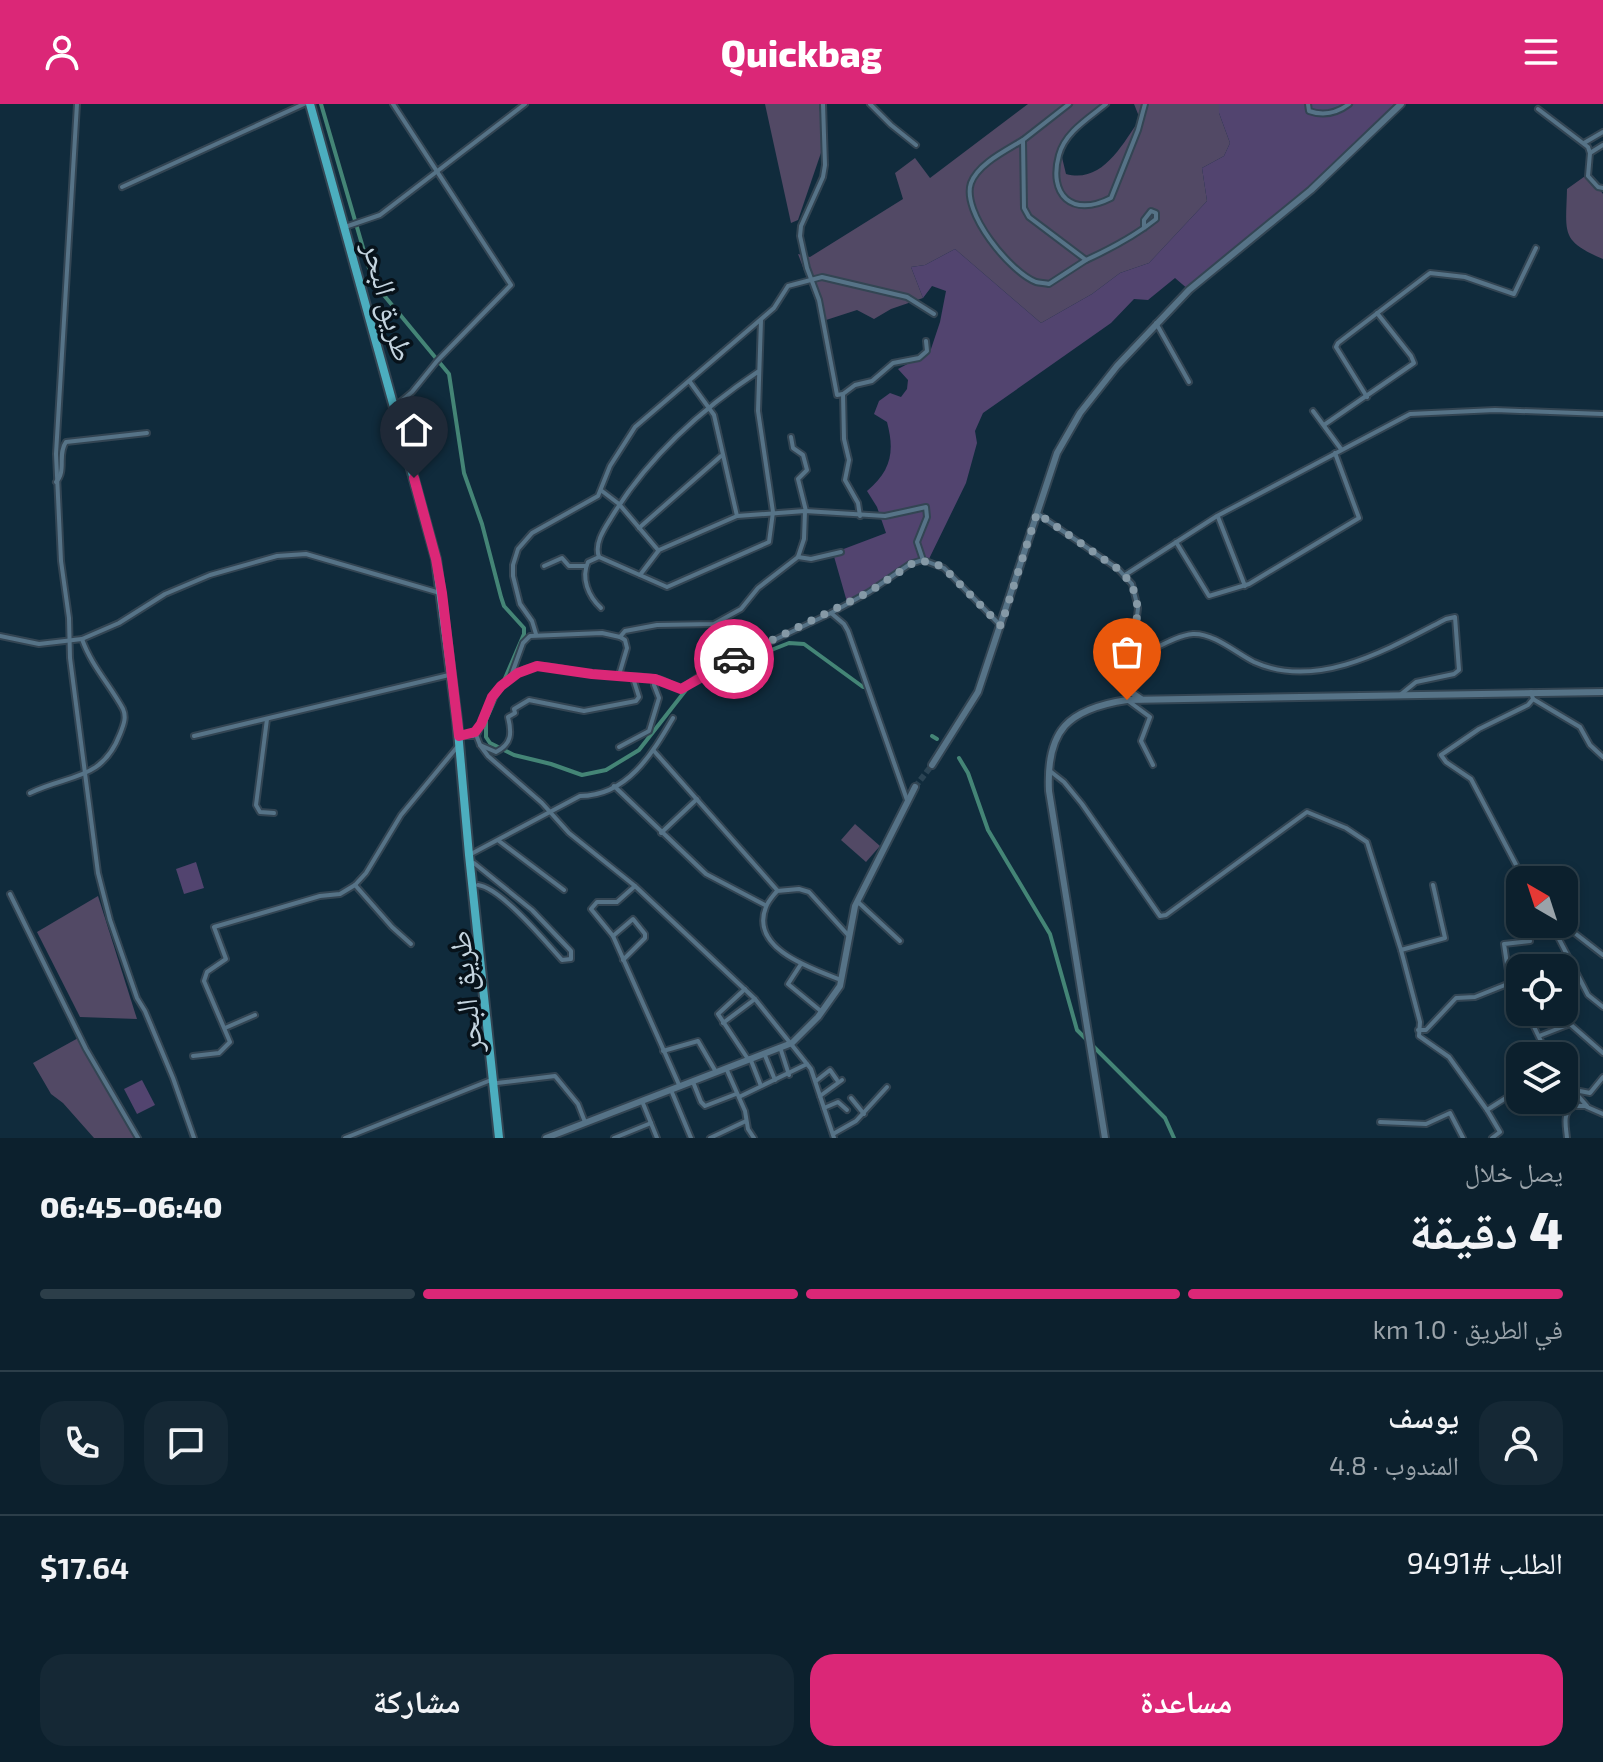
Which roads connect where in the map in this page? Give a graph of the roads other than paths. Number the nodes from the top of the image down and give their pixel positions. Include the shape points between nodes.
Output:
1 (77, 104) edge
2 (307, 104) edge
3 (393, 104) edge
4 (525, 104) edge
5 (823, 104) edge
6 (870, 104) edge
7 (1069, 104) edge
8 (1106, 104) edge
9 (1145, 104) edge
10 (1308, 104) edge
11 (1349, 104) edge
12 (1401, 104) edge
13 (1538, 109) dead end
14 (1603, 132) edge
15 (1023, 140) junction
16 (1584, 143) junction
17 (916, 145) dead end
18 (1603, 145) edge
19 (1590, 153) junction
20 (436, 170) junction
21 (122, 187) dead end
22 (1603, 188) edge
23 (351, 225) junction
24 (1144, 228) dead end
25 (1536, 248) dead end
26 (1086, 260) junction
27 (812, 278) junction
28 (1377, 313) junction
29 (934, 314) dead end
30 (761, 320) junction
31 (1156, 323) junction
32 (926, 341) dead end
33 (759, 371) junction
34 (690, 382) junction
35 (1189, 382) dead end
36 (843, 394) junction
37 (1367, 397) junction
38 (394, 407) junction
39 (711, 407) junction
40 (1313, 411) dead end
41 (1603, 414) edge
42 (1324, 425) junction
43 (147, 433) dead end
44 (791, 437) dead end
45 (1341, 449) junction
46 (1335, 453) junction
47 (721, 456) junction
48 (56, 482) junction
49 (602, 491) junction
50 (619, 504) junction
51 (806, 511) junction
52 (773, 512) junction
53 (1037, 513) junction
54 (737, 516) junction
55 (860, 516) junction
56 (1217, 516) junction
57 (639, 528) junction
58 (1176, 542) junction
59 (659, 550) junction
60 (841, 552) dead end
61 (599, 557) junction
62 (798, 557) junction
63 (923, 560) junction
64 (544, 566) dead end
65 (586, 566) junction
66 (640, 575) junction
67 (1125, 575) junction
68 (1245, 586) junction
69 (442, 593) junction
70 (601, 608) dead end
71 (831, 613) junction
72 (1001, 626) junction
73 (536, 634) junction
74 (0, 636) edge
75 (620, 637) junction
76 (82, 639) junction
77 (70, 641) junction
78 (1130, 659) junction
79 (452, 675) junction
80 (619, 675) junction
81 (633, 676) junction
82 (511, 679) junction
83 (655, 679) junction
84 (1128, 690) junction
85 (1603, 692) edge
86 (1400, 695) junction
87 (1532, 696) junction
88 (1127, 700) junction
89 (1145, 700) junction
90 (673, 718) dead end
91 (267, 719) junction
92 (475, 734) junction
93 (194, 736) dead end
94 (461, 739) junction
95 (480, 745) junction
96 (619, 747) dead end
97 (654, 751) junction
98 (1603, 757) edge
99 (932, 765) tunnel mouth
100 (1153, 765) dead end
101 (1048, 770) junction
102 (85, 774) junction
103 (614, 786) junction
104 (915, 787) tunnel mouth
105 (30, 793) dead end
106 (697, 799) junction
107 (907, 800) junction
108 (274, 813) dead end
109 (550, 813) junction
110 (661, 833) junction
111 (499, 841) junction
112 (472, 857) junction
113 (1517, 866) edge
114 (493, 877) junction
115 (479, 883) junction
116 (355, 885) junction
117 (1433, 885) dead end
118 (635, 886) junction
119 (564, 890) dead end
120 (777, 891) junction
121 (10, 894) dead end
122 (857, 901) junction
123 (766, 906) junction
124 (536, 914) junction
125 (527, 922) junction
126 (613, 936) junction
127 (850, 936) junction
128 (1578, 936) edge
129 (1529, 938) edge
130 (1562, 938) edge
131 (900, 941) dead end
132 (411, 944) dead end
133 (1401, 950) junction
134 (1603, 955) edge
135 (1506, 956) edge
136 (623, 960) junction
137 (801, 964) junction
138 (842, 981) junction
139 (1506, 987) edge
140 (745, 989) junction
141 (755, 999) junction
142 (1603, 1007) edge
143 (822, 1012) junction
144 (255, 1015) dead end
145 (723, 1023) junction
146 (1534, 1026) edge
147 (225, 1028) junction
148 (1418, 1030) junction
149 (1539, 1036) junction
150 (1542, 1042) edge
151 (792, 1043) junction
152 (780, 1047) junction
153 (663, 1051) junction
154 (764, 1053) junction
155 (1603, 1053) edge
156 (193, 1056) dead end
157 (749, 1059) junction
158 (807, 1064) junction
159 (726, 1068) junction
160 (716, 1072) junction
161 (789, 1075) junction
162 (1603, 1077) edge
163 (775, 1080) junction
164 (495, 1081) junction
165 (816, 1081) junction
166 (693, 1082) junction
167 (762, 1086) junction
168 (680, 1087) junction
169 (887, 1087) dead end
170 (671, 1090) junction
171 (1578, 1091) edge
172 (738, 1095) junction
173 (1578, 1095) edge
174 (820, 1096) junction
175 (851, 1098) dead end
176 (1506, 1098) edge
177 (642, 1101) junction
178 (1585, 1107) junction
179 (824, 1108) junction
180 (847, 1110) dead end
181 (1487, 1110) junction
182 (864, 1114) junction
183 (1603, 1114) edge
184 (746, 1121) junction
185 (585, 1122) junction
186 (1380, 1122) dead end
187 (651, 1123) junction
188 (1500, 1132) junction
189 (565, 1135) edge
190 (833, 1136) edge
191 (138, 1138) edge
192 (194, 1138) edge
193 (345, 1138) edge
194 (502, 1138) edge
195 (546, 1138) edge
196 (614, 1138) edge
197 (656, 1138) edge
198 (691, 1138) edge
199 (703, 1138) edge
200 (710, 1138) edge
201 (754, 1138) edge
202 (1105, 1138) edge
203 (1463, 1138) edge
204 (1492, 1138) edge
205 (1504, 1138) edge
206 (1567, 1138) edge

1 - 48 street
2 - 21 street
2 - 23 highway, طريق البحر
3 - 20 street
4 - 20 street
5 - 27 street via 823,177 800,236
6 - 17 street
7 - 15 street
8 - 9 street via 1076,129 1059,155 1058,176 1069,204 1100,204 1111,198
10 - 11 street via 1311,112 1332,113
12 - 31 main road via 1311,190 1207,273
13 - 16 street
14 - 16 street
15 - 26 street via 1024,208
15 - 26 street via 978,171 972,181 969,193 983,228 991,242 1036,282 1049,284
16 - 19 street
18 - 19 street
19 - 22 street via 1588,176
20 - 23 street via 380,215
20 - 38 street via 511,285
23 - 38 highway, طريق البحر
24 - 26 street
25 - 28 street via 1514,294 1465,277 1430,273
27 - 29 street via 907,297
27 - 30 street via 788,286
27 - 36 street via 837,396
28 - 37 street via 1336,346
28 - 37 street via 1414,363
30 - 33 street
30 - 34 street
31 - 35 street
31 - 53 main road via 1066,435
32 - 36 street via 927,351 919,358 893,363 872,381
33 - 39 street
33 - 52 street via 759,423
34 - 39 street
34 - 49 street via 635,427 610,466
36 - 55 street via 849,460 845,480
37 - 42 street
38 - 69 highway, طريق البحر
39 - 47 street
39 - 50 street via 662,449
40 - 42 street
41 - 45 street via 1417,412
42 - 45 street
43 - 48 street via 66,442
44 - 51 street via 807,470 798,479
45 - 46 street
46 - 56 street
46 - 68 street via 1359,518
47 - 54 street
47 - 57 street
48 - 77 street
49 - 50 street
49 - 73 street via 532,533 515,555 517,593
50 - 57 street
50 - 61 street via 597,547
51 - 52 street
51 - 55 street
51 - 62 street
52 - 54 street
52 - 66 street via 771,538 765,546 670,587
53 - 67 street
53 - 72 main road
54 - 59 street
55 - 63 street via 926,507 917,542
56 - 58 street
56 - 68 street
57 - 59 street
58 - 67 street
58 - 68 street via 1209,596
59 - 66 street
60 - 62 street
61 - 65 street
61 - 66 street
62 - 75 street via 720,622 627,629
63 - 71 street
63 - 72 street via 944,568
64 - 65 street via 562,558 569,566
65 - 70 street via 589,593
67 - 78 street via 1136,592 1138,608
69 - 76 street via 295,553 181,586
69 - 79 highway, طريق البحر
71 - 83 street via 681,689
71 - 107 street via 848,631
72 - 99 main road via 978,692
73 - 75 street
73 - 82 street via 523,643
74 - 77 street via 30,644
75 - 80 street via 627,648
76 - 77 street
76 - 102 street via 124,717 104,763
77 - 102 street
78 - 84 street
78 - 86 street via 1199,634 1269,667 1338,667 1455,617 1459,670 1421,680
79 - 91 street
79 - 94 highway, طريق البحر
80 - 81 street
80 - 82 street via 537,666
81 - 83 street
81 - 95 street via 639,697 631,702 584,711 527,700 508,717 508,744 500,750
82 - 92 street via 492,697
83 - 96 street via 659,698 649,731
84 - 88 street
84 - 89 main road
85 - 87 main road
86 - 87 main road
86 - 89 main road
87 - 98 street via 1580,727
87 - 113 street via 1528,705 1441,755 1471,779
88 - 89 main road
88 - 100 street via 1150,717 1141,741
88 - 101 main road via 1077,714 1056,741
90 - 97 street
91 - 93 street
91 - 108 street via 256,805 260,812
92 - 94 street
92 - 95 street
94 - 112 highway, طريق البحر
94 - 116 street
95 - 109 street
97 - 103 street via 637,773
97 - 106 street
101 - 133 street via 1082,804 1160,916 1304,812 1346,828 1369,847
101 - 202 main road
102 - 105 street
102 - 192 street via 110,920
103 - 109 street via 580,796
103 - 110 street
104 - 107 main road
106 - 110 street
106 - 120 street
107 - 122 main road
109 - 111 street
109 - 118 street
110 - 123 street via 706,874
111 - 112 street
111 - 119 street
112 - 114 street
112 - 115 highway, طريق البحر
114 - 115 street
114 - 124 street
115 - 125 street
115 - 164 highway, طريق البحر
116 - 132 street
116 - 147 street via 340,894 214,927 226,959 204,977
117 - 133 street via 1445,938
118 - 126 street via 617,902 592,907
118 - 140 street
120 - 123 street
120 - 127 street via 809,892
121 - 191 street via 86,1049
122 - 127 main road
122 - 131 street
123 - 137 street via 766,933
124 - 125 street
124 - 125 street via 571,951 571,959 562,960
126 - 136 street
126 - 136 street via 633,919 645,934
127 - 138 main road
128 - 134 street
129 - 135 street via 1504,944
130 - 142 street via 1588,995
133 - 148 street
136 - 153 street
137 - 138 street
137 - 143 street via 788,984
138 - 143 main road
139 - 148 street via 1456,998 1426,1030
140 - 141 street
140 - 145 street via 719,1010
141 - 145 street
141 - 151 street
143 - 151 main road
144 - 147 street
145 - 157 street
146 - 149 street
147 - 156 street via 230,1042 226,1048
148 - 181 street via 1420,1038 1449,1057
149 - 150 street
149 - 155 street via 1570,1024
151 - 152 main road
151 - 158 street
152 - 154 main road
152 - 161 street
153 - 160 street via 697,1040
153 - 168 street
154 - 157 main road
154 - 163 street
157 - 159 main road
157 - 167 street
158 - 161 street
158 - 165 street
159 - 160 main road
159 - 172 street
160 - 166 main road
161 - 163 street
162 - 171 street via 1592,1092
163 - 167 street
164 - 185 street via 555,1076
164 - 193 street
164 - 194 highway, طريق البحر
165 - 174 street
165 - 174 street via 830,1070 840,1080
166 - 168 main road
166 - 172 street via 705,1106
167 - 172 street
168 - 170 main road
169 - 182 street
170 - 177 main road
170 - 198 street
172 - 184 street
173 - 178 street
174 - 179 street
175 - 182 street
176 - 181 street
177 - 185 main road
177 - 187 street
178 - 183 street
178 - 206 street via 1568,1111
179 - 180 street via 842,1102
179 - 190 street
181 - 188 street
182 - 190 street
184 - 200 street
184 - 201 street
185 - 189 main road
186 - 203 street via 1426,1124 1450,1113
187 - 196 street
187 - 197 street
188 - 204 street
188 - 205 street
189 - 195 main road
199 - 200 street

